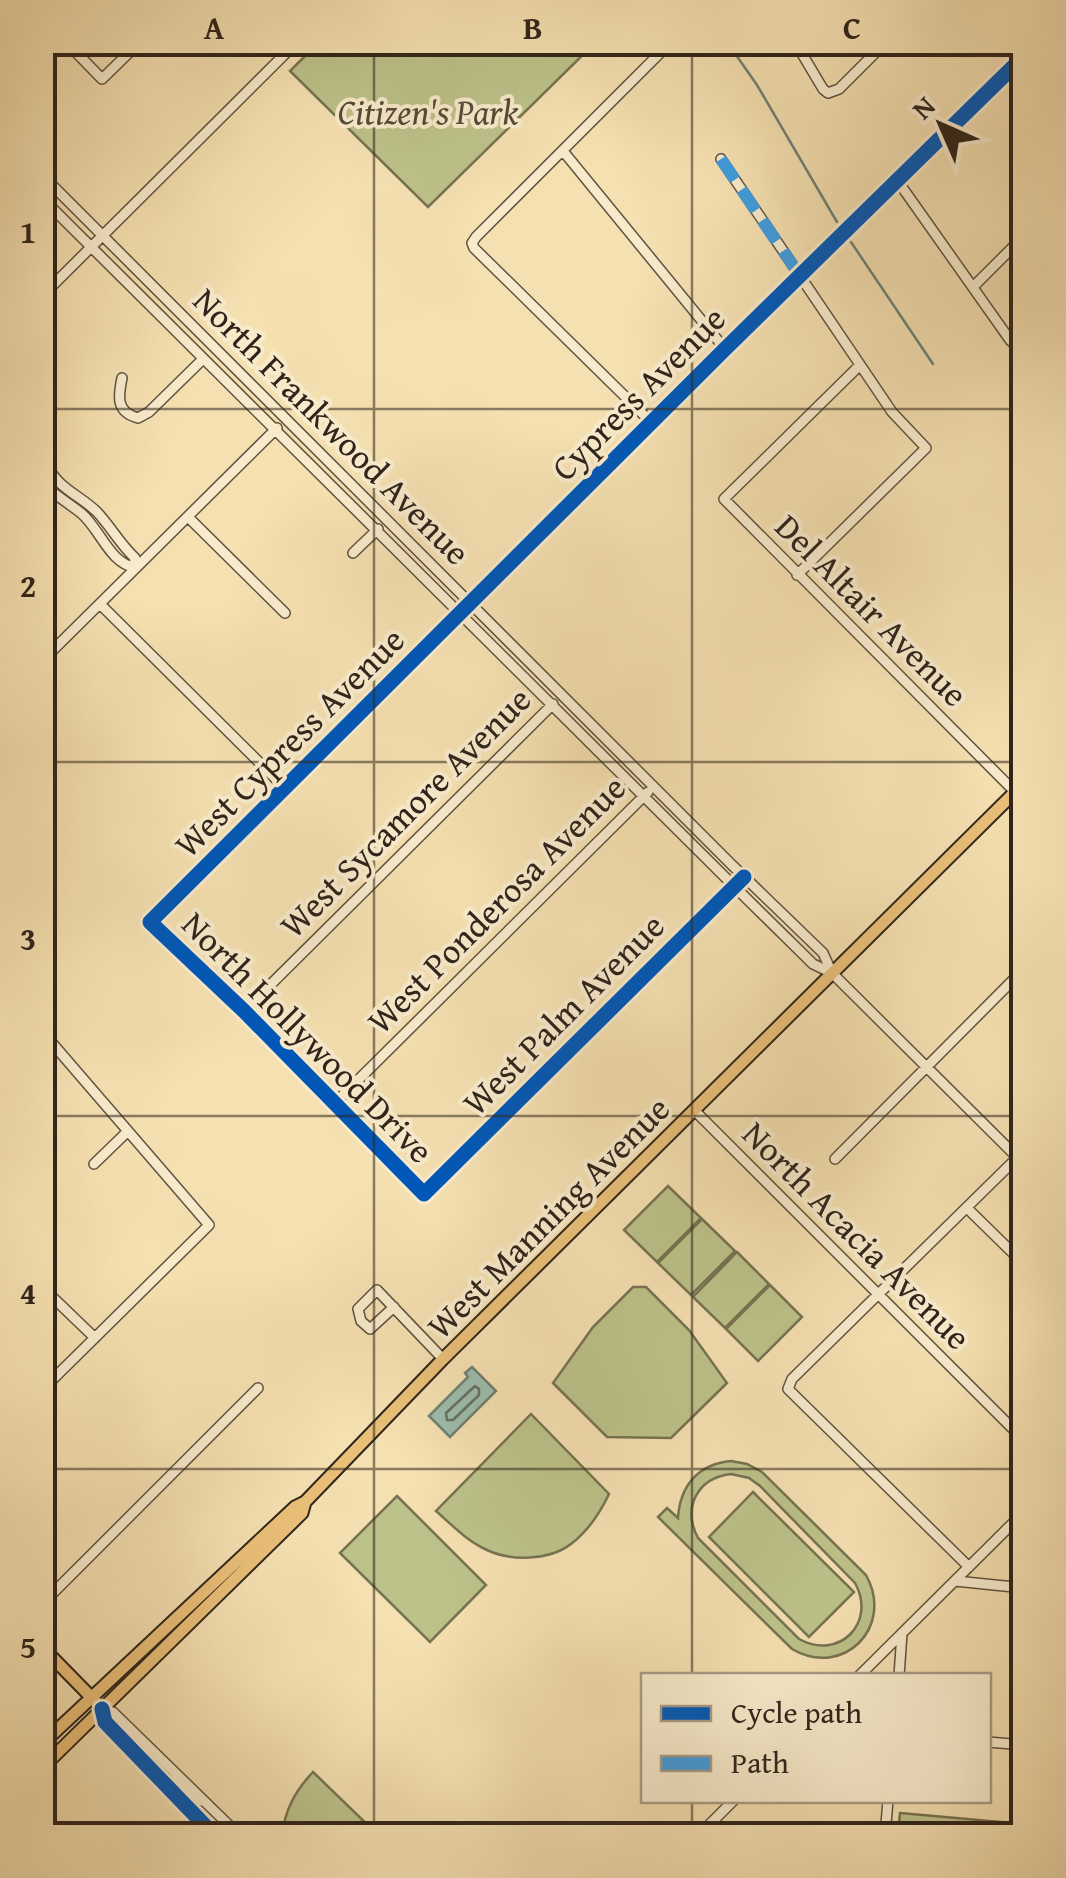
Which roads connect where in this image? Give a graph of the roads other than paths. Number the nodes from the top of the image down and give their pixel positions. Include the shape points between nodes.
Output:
1 (66, 42) edge
2 (140, 42) edge
3 (297, 42) edge
4 (671, 42) edge
5 (795, 42) edge
6 (886, 42) edge
7 (1024, 56) edge
8 (563, 151) junction
9 (721, 159) dead end
10 (42, 176) edge
11 (897, 180) junction
12 (42, 198) edge
13 (104, 236) junction
14 (1024, 236) edge
15 (92, 247) junction
16 (800, 276) junction
17 (973, 287) junction
18 (42, 296) edge
19 (724, 349) junction
20 (1024, 353) edge
21 (202, 359) junction
22 (860, 364) junction
23 (122, 378) dead end
24 (288, 420) junction
25 (651, 422) junction
26 (276, 430) junction
27 (45, 464) edge
28 (42, 480) edge
29 (188, 518) junction
30 (387, 520) junction
31 (376, 530) junction
32 (353, 554) dead end
33 (135, 564) junction
34 (797, 574) junction
35 (469, 603) junction
36 (100, 604) junction
37 (284, 613) dead end
38 (460, 614) junction
39 (42, 661) edge
40 (562, 695) junction
41 (552, 705) junction
42 (653, 786) junction
43 (285, 788) junction
44 (1021, 792) edge
45 (644, 796) junction
46 (744, 878) junction
47 (735, 887) junction
48 (150, 922) joint
49 (1024, 969) edge
50 (832, 973) junction
51 (244, 1011) junction
52 (44, 1037) edge
53 (926, 1066) junction
54 (335, 1103) junction
55 (695, 1111) junction
56 (128, 1130) junction
57 (1021, 1157) edge
58 (835, 1160) dead end
59 (94, 1164) dead end
60 (424, 1194) joint
61 (967, 1208) junction
62 (1024, 1264) edge
63 (42, 1287) edge
64 (877, 1294) junction
65 (394, 1307) dead end
66 (95, 1338) junction
67 (443, 1359) junction
68 (258, 1388) dead end
69 (42, 1390) edge
70 (1024, 1440) edge
71 (305, 1502) junction
72 (1024, 1512) edge
73 (969, 1566) junction
74 (955, 1581) junction
75 (1024, 1588) edge
76 (42, 1604) edge
77 (902, 1633) junction
78 (42, 1647) edge
79 (863, 1673) edge
80 (899, 1673) edge
81 (91, 1698) junction
82 (102, 1709) junction
83 (991, 1742) edge
84 (42, 1744) edge
85 (1024, 1745) edge
86 (146, 1764) junction
87 (42, 1768) edge
88 (204, 1800) junction
89 (731, 1803) edge
90 (888, 1803) edge
91 (214, 1834) edge
92 (228, 1836) edge
93 (240, 1836) edge
94 (698, 1836) edge
95 (885, 1836) edge

1 - 2 street via 102,79
3 - 13 street
4 - 8 street
5 - 6 street via 828,93
7 - 11 street, Cypress Avenue
8 - 19 street
8 - 25 street via 472,243
9 - 16 street
10 - 13 street, North Frankwood Avenue
11 - 16 street, Cypress Avenue
11 - 17 street
12 - 15 street, North Frankwood Avenue
13 - 15 street
13 - 24 street, North Frankwood Avenue
14 - 17 street
15 - 18 street
15 - 21 street, North Frankwood Avenue
16 - 19 street, Cypress Avenue
16 - 22 street
17 - 20 street
19 - 25 street, Cypress Avenue
21 - 23 street via 138,418 120,405
21 - 26 street, North Frankwood Avenue
22 - 34 street via 926,448
22 - 34 street, Del Altair Avenue via 724,500
24 - 26 street
24 - 30 street, North Frankwood Avenue
25 - 35 street, Cypress Avenue
26 - 29 street
26 - 31 street, North Frankwood Avenue
27 - 28 street
27 - 33 street via 97,512
28 - 33 street via 126,567
29 - 33 street
29 - 37 street
30 - 31 street
30 - 35 street, North Frankwood Avenue
31 - 32 street
31 - 38 street, North Frankwood Avenue
33 - 36 street
34 - 44 street, Del Altair Avenue
35 - 38 street, West Cypress Avenue
35 - 40 street, North Frankwood Avenue
36 - 39 street
36 - 43 street
38 - 41 street, North Frankwood Avenue
38 - 43 street, West Cypress Avenue
40 - 41 street, West Sycamore Avenue
40 - 42 street, North Frankwood Avenue
41 - 45 street, North Frankwood Avenue
41 - 51 street, West Sycamore Avenue
42 - 45 street, West Ponderosa Avenue
42 - 46 street, North Frankwood Avenue
43 - 48 street, West Cypress Avenue
44 - 50 main road, West Manning Avenue
45 - 47 street, North Frankwood Avenue
45 - 54 street, West Ponderosa Avenue
46 - 47 street, West Palm Avenue
46 - 50 street, North Frankwood Avenue via 824,953
47 - 50 street, North Frankwood Avenue via 813,964
47 - 60 street, West Palm Avenue
48 - 51 street, North Hollywood Drive
49 - 53 street
50 - 53 street, North Frankwood Avenue
50 - 55 main road, West Manning Avenue
51 - 54 street, North Hollywood Drive
52 - 56 street
53 - 57 street, North Frankwood Avenue
53 - 58 street
54 - 60 street, North Hollywood Drive
55 - 64 street, North Acacia Avenue
55 - 67 main road, West Manning Avenue
56 - 59 street
56 - 66 street via 209,1225
57 - 61 street
61 - 62 street
61 - 64 street
63 - 66 street
64 - 70 street, North Acacia Avenue
64 - 73 street via 788,1389
65 - 67 street
66 - 69 street
67 - 71 main road, West Manning Avenue
68 - 76 street
71 - 81 main road, West Manning Avenue
71 - 82 main road, West Manning Avenue via 302,1513
72 - 73 street
73 - 74 street
74 - 75 street
74 - 77 street
77 - 79 street
77 - 80 street
78 - 81 main road
81 - 82 main road
81 - 84 main road, West Manning Avenue
82 - 86 street via 105,1722
82 - 87 main road, West Manning Avenue
82 - 88 street via 114,1712
83 - 85 street
86 - 88 street
86 - 91 street
88 - 93 street
89 - 94 street
90 - 95 street
91 - 92 street

